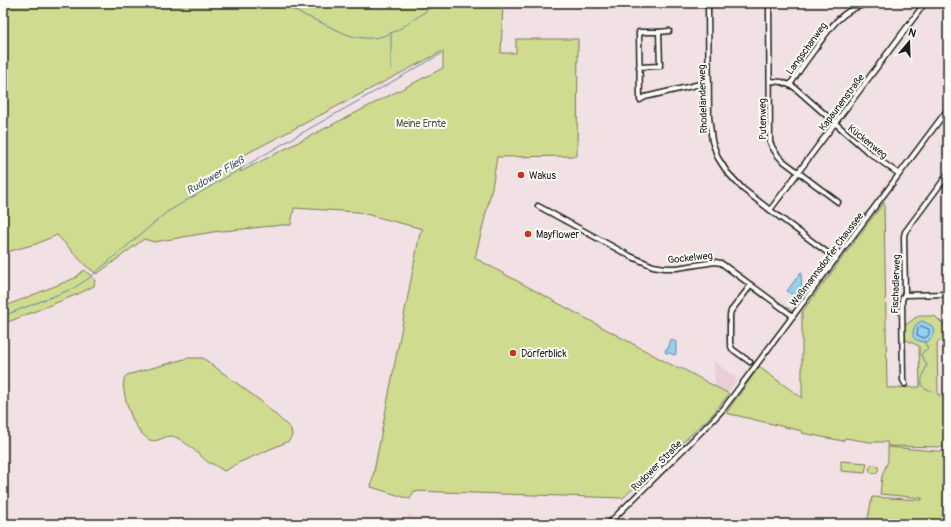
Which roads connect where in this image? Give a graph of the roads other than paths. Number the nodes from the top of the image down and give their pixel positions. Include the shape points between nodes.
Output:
1 (708, 3) edge
2 (769, 3) edge
3 (878, 3) edge
4 (925, 3) edge
5 (669, 31) dead end
6 (659, 32) junction
7 (639, 67) junction
8 (770, 81) junction
9 (709, 82) junction
10 (790, 85) junction
11 (948, 110) edge
12 (835, 124) junction
13 (799, 172) junction
14 (899, 174) junction
15 (948, 174) edge
16 (838, 202) dead end
17 (538, 206) dead end
18 (770, 210) junction
19 (836, 259) junction
20 (751, 285) junction
21 (948, 294) edge
22 (904, 295) junction
23 (793, 316) junction
24 (750, 362) dead end
25 (904, 384) dead end
26 (716, 418) joint
27 (608, 524) edge

1 - 9 street, Rhodeländerweg
2 - 8 street, Putenweg
3 - 10 street, Langschanweg via 858,6 836,21
4 - 12 street, Kapaunenstraße
5 - 6 street
6 - 7 street via 639,32
6 - 7 street via 660,66
7 - 9 street via 640,100
8 - 10 street, Kückenweg
8 - 13 street, Putenweg via 770,142 776,154
9 - 18 street, Rhodeländerweg via 710,125 718,158 743,189
10 - 12 street, Kückenweg
11 - 14 street, Waßmannsdorfer Chaussee
12 - 13 street, Kapaunenstraße
12 - 14 street, Kückenweg
13 - 16 street, Putenweg
13 - 18 street, Kapaunenstraße
14 - 19 street, Waßmannsdorfer Chaussee
15 - 22 street, Fischadlerweg via 905,232
17 - 20 street, Gockelweg via 648,265 677,268 719,262
18 - 19 street, Rhodeländerweg
19 - 23 street, Waßmannsdorfer Chaussee
20 - 23 street, Gockelweg
20 - 24 street via 730,315 732,349
21 - 22 street
22 - 25 street, Fischadlerweg
23 - 26 street, Waßmannsdorfer Chaussee
26 - 27 street, Rudower Straße

